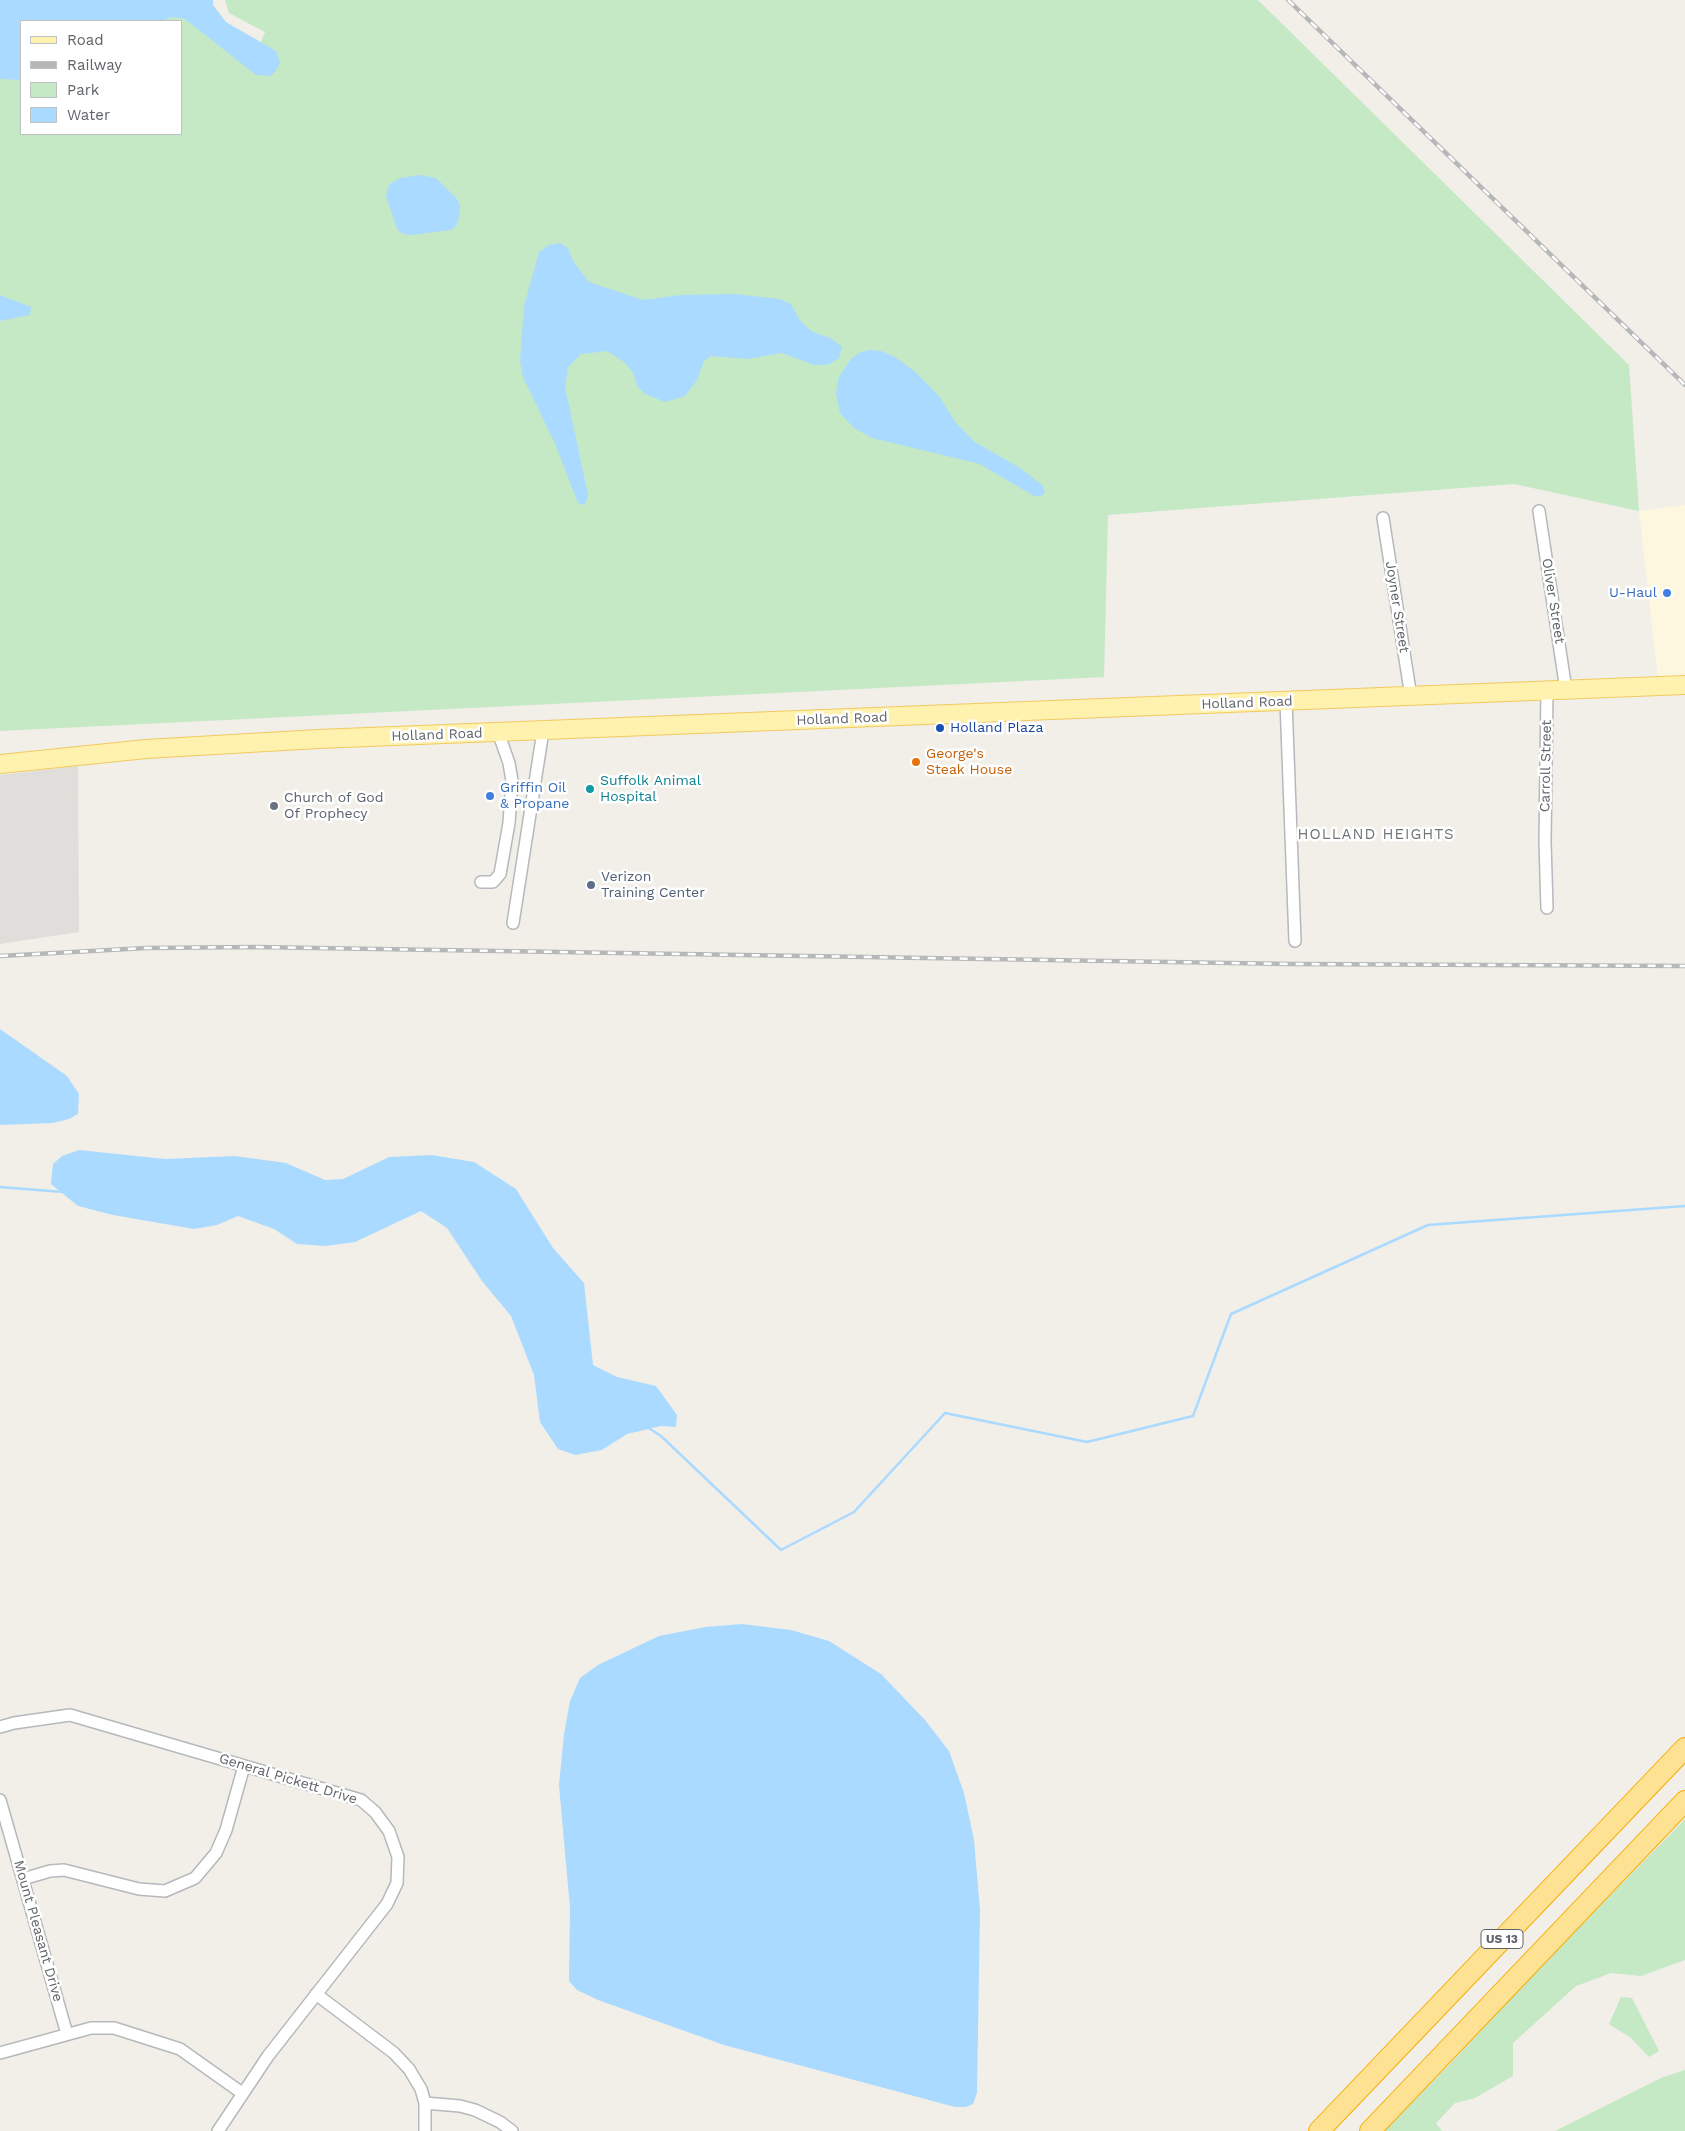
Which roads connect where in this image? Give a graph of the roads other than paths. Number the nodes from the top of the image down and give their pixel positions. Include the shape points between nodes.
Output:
1 (1539, 511) dead end
2 (1383, 518) dead end
3 (1685, 686) edge
4 (1566, 690) junction
5 (1547, 691) junction
6 (1411, 696) junction
7 (1286, 701) junction
8 (543, 731) junction
9 (498, 732) junction
10 (0, 764) edge
11 (481, 882) dead end
12 (1547, 908) dead end
13 (513, 923) dead end
14 (1295, 941) dead end
15 (0, 1727) edge
16 (1685, 1748) edge
17 (244, 1766) junction
18 (0, 1800) edge
19 (1685, 1801) edge
20 (23, 1879) junction
21 (316, 1994) junction
22 (67, 2034) junction
23 (0, 2053) edge
24 (242, 2093) junction
25 (425, 2103) junction
26 (218, 2131) edge
27 (425, 2131) edge
28 (512, 2131) edge
29 (1319, 2131) edge
30 (1370, 2131) edge

1 - 4 street, Oliver Street
2 - 6 street, Joyner Street
3 - 4 main road, Holland Road
4 - 5 main road, Holland Road
5 - 6 main road, Holland Road
5 - 12 street, Carroll Street
6 - 7 main road, Holland Road
7 - 8 main road, Holland Road
7 - 14 street
8 - 9 main road, Holland Road
8 - 13 street
9 - 10 main road, Holland Road via 223,744
9 - 11 street via 512,781 508,823 500,874 493,882
15 - 17 street, General Pickett Drive via 70,1715
16 - 29 highway, US 13
17 - 20 street via 216,1853 195,1878 165,1891 139,1889 64,1870
17 - 21 street, General Pickett Drive via 361,1800 389,1831 398,1857 397,1883 387,1904
18 - 20 street, Mount Pleasant Drive
19 - 30 highway, US 13
20 - 22 street, Mount Pleasant Drive
21 - 24 street, General Pickett Drive
21 - 25 street via 403,2061 415,2078
22 - 23 street
22 - 24 street via 106,2027 168,2044 193,2057
24 - 26 street, General Pickett Drive
25 - 27 street
25 - 28 street via 475,2110

